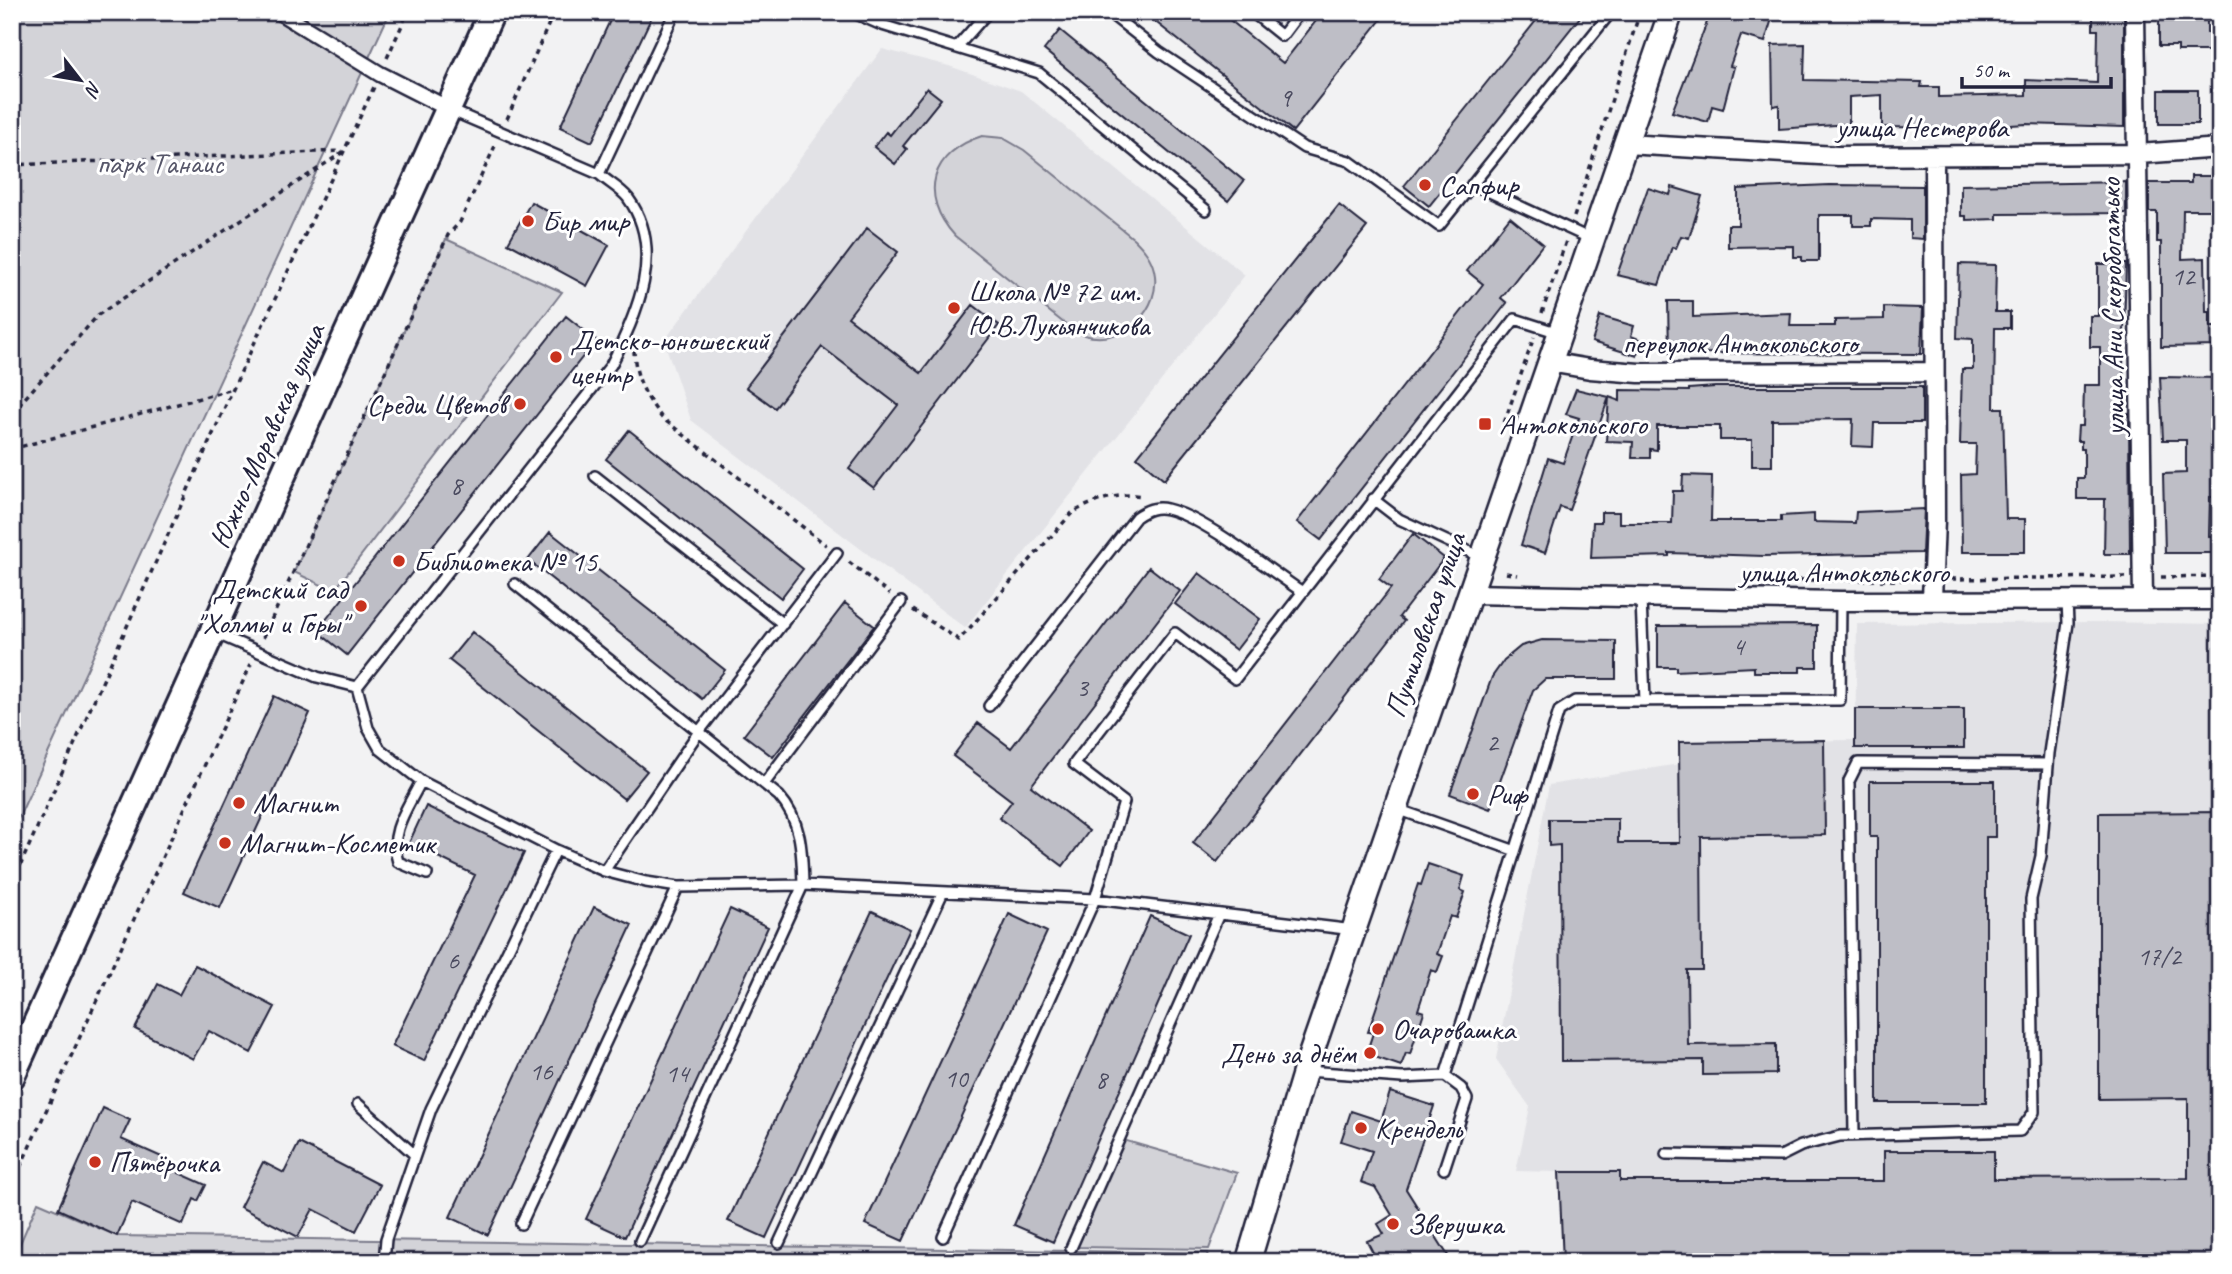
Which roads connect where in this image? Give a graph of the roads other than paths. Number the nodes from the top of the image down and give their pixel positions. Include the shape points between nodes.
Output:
1 (279, 12) edge
2 (492, 12) edge
3 (675, 12) edge
4 (988, 12) edge
5 (1108, 12) edge
6 (1252, 12) edge
7 (1300, 12) edge
8 (1611, 12) edge
9 (1671, 12) edge
10 (2135, 12) edge
11 (856, 13) edge
12 (957, 47) junction
13 (449, 109) junction
14 (1625, 144) junction
15 (2220, 148) edge
16 (2138, 154) junction
17 (1934, 157) junction
18 (599, 174) junction
19 (1472, 184) junction
20 (1206, 210) dead end
21 (1591, 239) junction
22 (1559, 333) junction
23 (1549, 362) junction
24 (1932, 372) junction
25 (595, 476) dead end
26 (1373, 499) junction
27 (837, 553) road end
28 (1481, 557) junction
29 (515, 584) dead end
30 (1301, 591) junction
31 (1469, 594) junction
32 (1641, 599) junction
33 (1932, 599) junction
34 (2143, 600) junction
35 (2220, 600) edge
36 (1841, 601) junction
37 (2067, 601) junction
38 (901, 602) road end
39 (783, 624) junction
40 (214, 632) junction
41 (357, 687) junction
42 (1645, 701) junction
43 (989, 706) dead end
44 (698, 733) junction
45 (2048, 764) junction
46 (421, 781) junction
47 (764, 784) junction
48 (1395, 809) junction
49 (556, 850) junction
50 (1513, 850) junction
51 (604, 871) junction
52 (427, 873) dead end
53 (803, 885) junction
54 (678, 887) junction
55 (943, 892) junction
56 (1095, 899) junction
57 (1219, 914) junction
58 (1354, 930) junction
59 (1305, 1071) junction
60 (12, 1076) edge
61 (1445, 1076) junction
62 (358, 1104) dead end
63 (1854, 1135) junction
64 (1665, 1154) dead end
65 (415, 1155) junction
66 (1444, 1169) dead end
67 (521, 1224) dead end
68 (943, 1237) dead end
69 (640, 1241) dead end
70 (779, 1243) dead end
71 (1071, 1248) dead end
72 (384, 1262) edge
73 (1248, 1262) edge

1 - 13 street via 380,74
2 - 13 main road, Южно-Моравская улица
3 - 18 lane
4 - 12 lane
5 - 19 lane via 1159,52 1304,148 1349,161 1439,226
6 - 7 lane via 1282,36
8 - 19 lane
9 - 14 street, Путиловская улица
10 - 16 street, улица Ани Скоробогатько
11 - 12 lane
12 - 20 lane via 1039,73
13 - 18 lane
13 - 40 main road, Южно-Моравская улица
14 - 17 street, улица Нестерова
14 - 21 street, Путиловская улица
15 - 16 street, улица Нестерова
16 - 17 street, улица Нестерова
16 - 34 street, улица Ани Скоробогатько
17 - 24 street
18 - 41 lane via 627,195 643,222 647,262 634,320 611,365
19 - 21 lane
21 - 22 street, Путиловская улица
22 - 23 street, Путиловская улица
22 - 26 lane via 1515,319
23 - 24 street, переулок Антокольского via 1639,373
23 - 28 street, Путиловская улица
24 - 33 street
25 - 39 lane
26 - 28 lane via 1399,519
26 - 30 lane
27 - 39 lane
28 - 31 street, Путиловская улица
29 - 44 lane
30 - 43 lane via 1191,518 1165,508 1149,509 1136,517
30 - 56 lane via 1235,679 1175,633 1074,764 1124,802
31 - 32 street, улица Антокольского
31 - 48 street, Путиловская улица
32 - 36 street, улица Антокольского
32 - 42 lane
33 - 36 street, улица Антокольского
33 - 37 street, улица Антокольского
34 - 35 street, улица Антокольского
34 - 37 street, улица Антокольского
36 - 42 lane via 1840,701
37 - 45 lane via 2068,623
38 - 47 lane
39 - 44 lane
40 - 41 lane via 317,677
40 - 60 main road, Южно-Моравская улица
41 - 46 lane via 368,728 380,749
42 - 50 lane via 1575,701 1559,711
44 - 47 lane
44 - 51 lane
45 - 63 lane via 2041,856 2031,899 2034,1112 2020,1131
45 - 63 lane via 1858,763 1849,781
46 - 49 lane
46 - 52 lane via 395,832 393,846 397,862
47 - 53 lane via 793,811 802,845
48 - 50 lane
48 - 58 street, Путиловская улица
49 - 51 lane
49 - 65 lane via 431,1110
50 - 61 lane
51 - 54 lane
53 - 54 lane
53 - 55 lane
53 - 69 lane
54 - 67 lane
55 - 56 lane
55 - 70 lane
56 - 57 lane
56 - 68 lane
57 - 58 lane
57 - 71 lane
58 - 59 street, Путиловская улица
59 - 61 lane via 1402,1078
59 - 73 street, Путиловская улица
61 - 66 lane via 1467,1099
62 - 65 lane
63 - 64 lane via 1801,1146 1782,1156
65 - 72 lane via 386,1239

